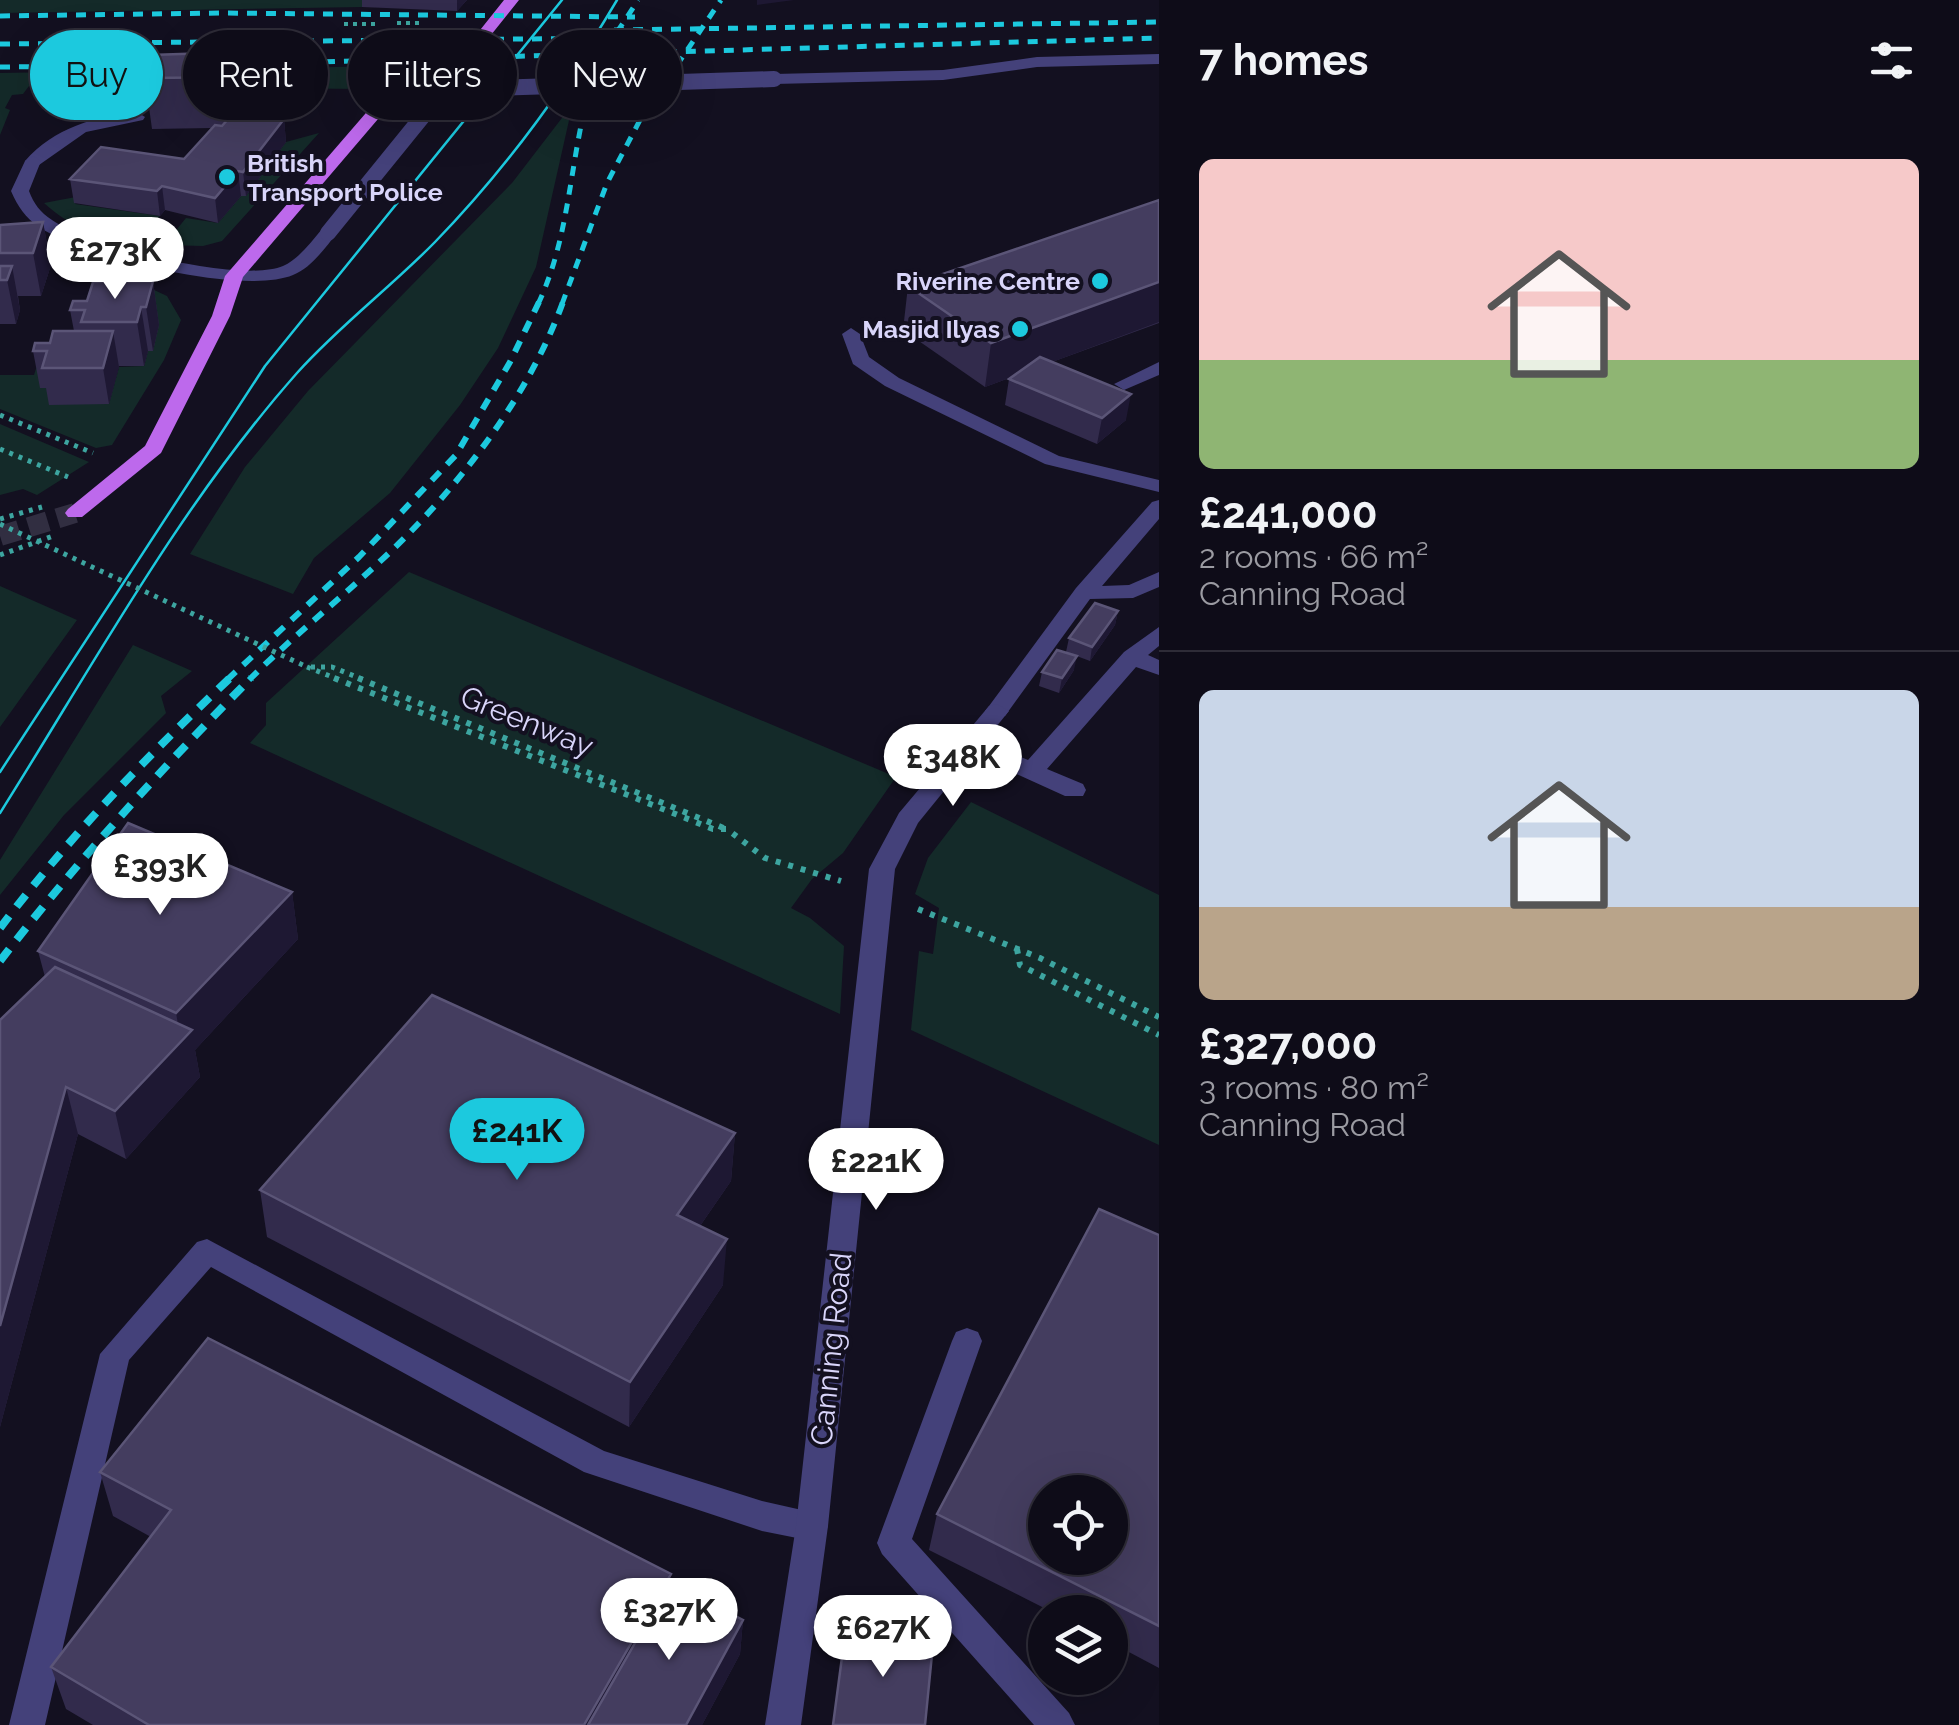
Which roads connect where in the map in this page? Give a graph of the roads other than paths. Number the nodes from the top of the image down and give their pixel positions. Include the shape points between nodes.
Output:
1 (512, 0) edge
2 (1159, 60) edge
3 (102, 120) edge
4 (10, 191) edge
5 (234, 276) junction
6 (851, 334) dead end
7 (1159, 368) edge
8 (1124, 384) dead end
9 (1159, 486) edge
10 (1159, 506) edge
11 (75, 513) tunnel mouth
12 (1159, 579) edge
13 (1084, 594) junction
14 (1159, 634) edge
15 (1132, 656) junction
16 (1159, 668) edge
17 (970, 744) junction
18 (1032, 771) junction
19 (1074, 790) dead end
20 (967, 1340) dead end
21 (812, 1526) junction
22 (28, 1725) edge
23 (782, 1725) edge
24 (1056, 1725) edge

1 - 5 main road via 466,57 384,102
2 - 5 street, bridge via 1037,62 944,76 440,94 293,269
3 - 4 street via 53,141
4 - 5 street via 67,236 106,251
5 - 11 main road via 154,449
6 - 9 street via 860,360 892,382 1052,460
7 - 8 street
10 - 13 street, Canning Road
12 - 13 street via 1133,591
13 - 17 street, Canning Road
14 - 15 street
15 - 16 street
15 - 18 street
17 - 18 street
17 - 21 street, Canning Road via 908,819 877,893
18 - 19 street
20 - 24 street via 894,1543
21 - 22 street via 595,1462 207,1251 115,1354
21 - 23 street, Canning Road

